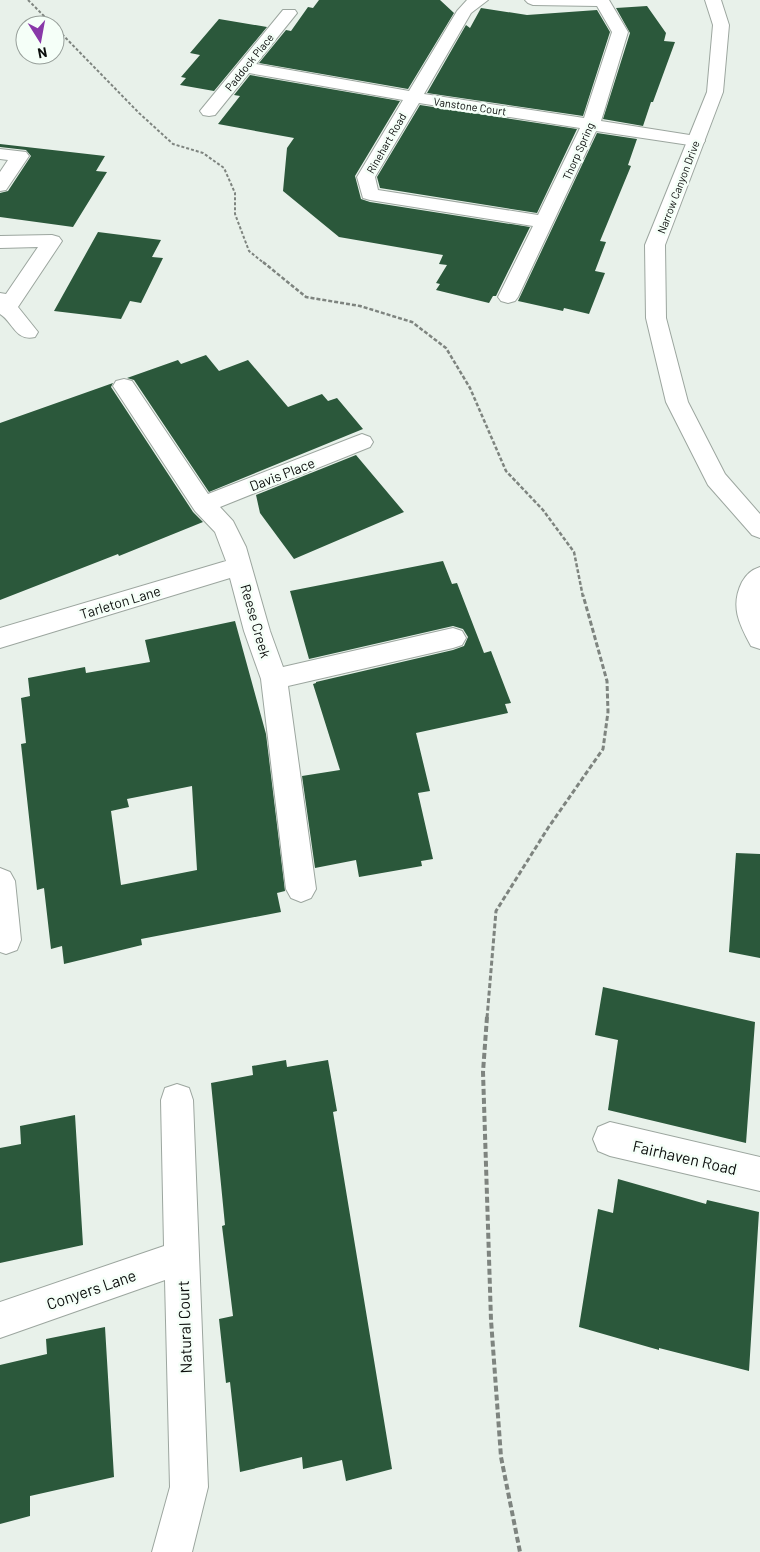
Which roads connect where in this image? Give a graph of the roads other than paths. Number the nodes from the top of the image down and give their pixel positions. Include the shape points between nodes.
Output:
1 (480, 0) edge
2 (533, 0) edge
3 (713, 0) edge
4 (602, 1) edge
5 (289, 13) dead end
6 (245, 67) junction
7 (412, 97) junction
8 (209, 112) dead end
9 (591, 124) junction
10 (696, 141) junction
11 (0, 154) edge
12 (0, 186) edge
13 (545, 222) junction
14 (0, 242) edge
15 (508, 297) dead end
16 (3, 304) edge
17 (28, 332) dead end
18 (124, 386) dead end
19 (362, 442) dead end
20 (203, 505) junction
21 (760, 529) edge
22 (240, 566) junction
23 (760, 576) edge
24 (0, 638) edge
25 (453, 638) dead end
26 (760, 639) edge
27 (274, 679) junction
28 (0, 881) edge
29 (301, 889) dead end
30 (6, 940) dead end
31 (177, 1100) dead end
32 (610, 1139) dead end
33 (760, 1174) edge
34 (182, 1257) junction
35 (0, 1320) edge
36 (172, 1552) edge

1 - 7 street, Rinehart Road via 465,10
2 - 4 street
3 - 10 street, Narrow Canyon Drive via 721,25 715,92
4 - 9 street, Thorp Spring via 620,32
5 - 6 street, Paddock Place
6 - 7 street, Vanstone Court
6 - 8 street, Paddock Place
7 - 9 street, Vanstone Court
7 - 13 street, Rinehart Road via 366,177 370,194
9 - 10 street, Vanstone Court
9 - 13 street, Thorp Spring
10 - 21 street, Narrow Canyon Drive via 655,245 656,318 677,402 716,479
11 - 12 street via 20,156
13 - 15 street, Thorp Spring
14 - 16 street via 52,241
16 - 17 street
18 - 20 street, Reese Creek
19 - 20 street, Davis Place
20 - 22 street, Reese Creek via 225,527
22 - 24 street, Tarleton Lane
22 - 27 street, Reese Creek via 256,631
23 - 26 street via 753,582 747,600 749,620
25 - 27 street
27 - 29 street, Reese Creek
28 - 30 street
31 - 34 street, Natural Court
32 - 33 street, Fairhaven Road
34 - 35 street, Conyers Lane
34 - 36 street, Natural Court via 189,1487

